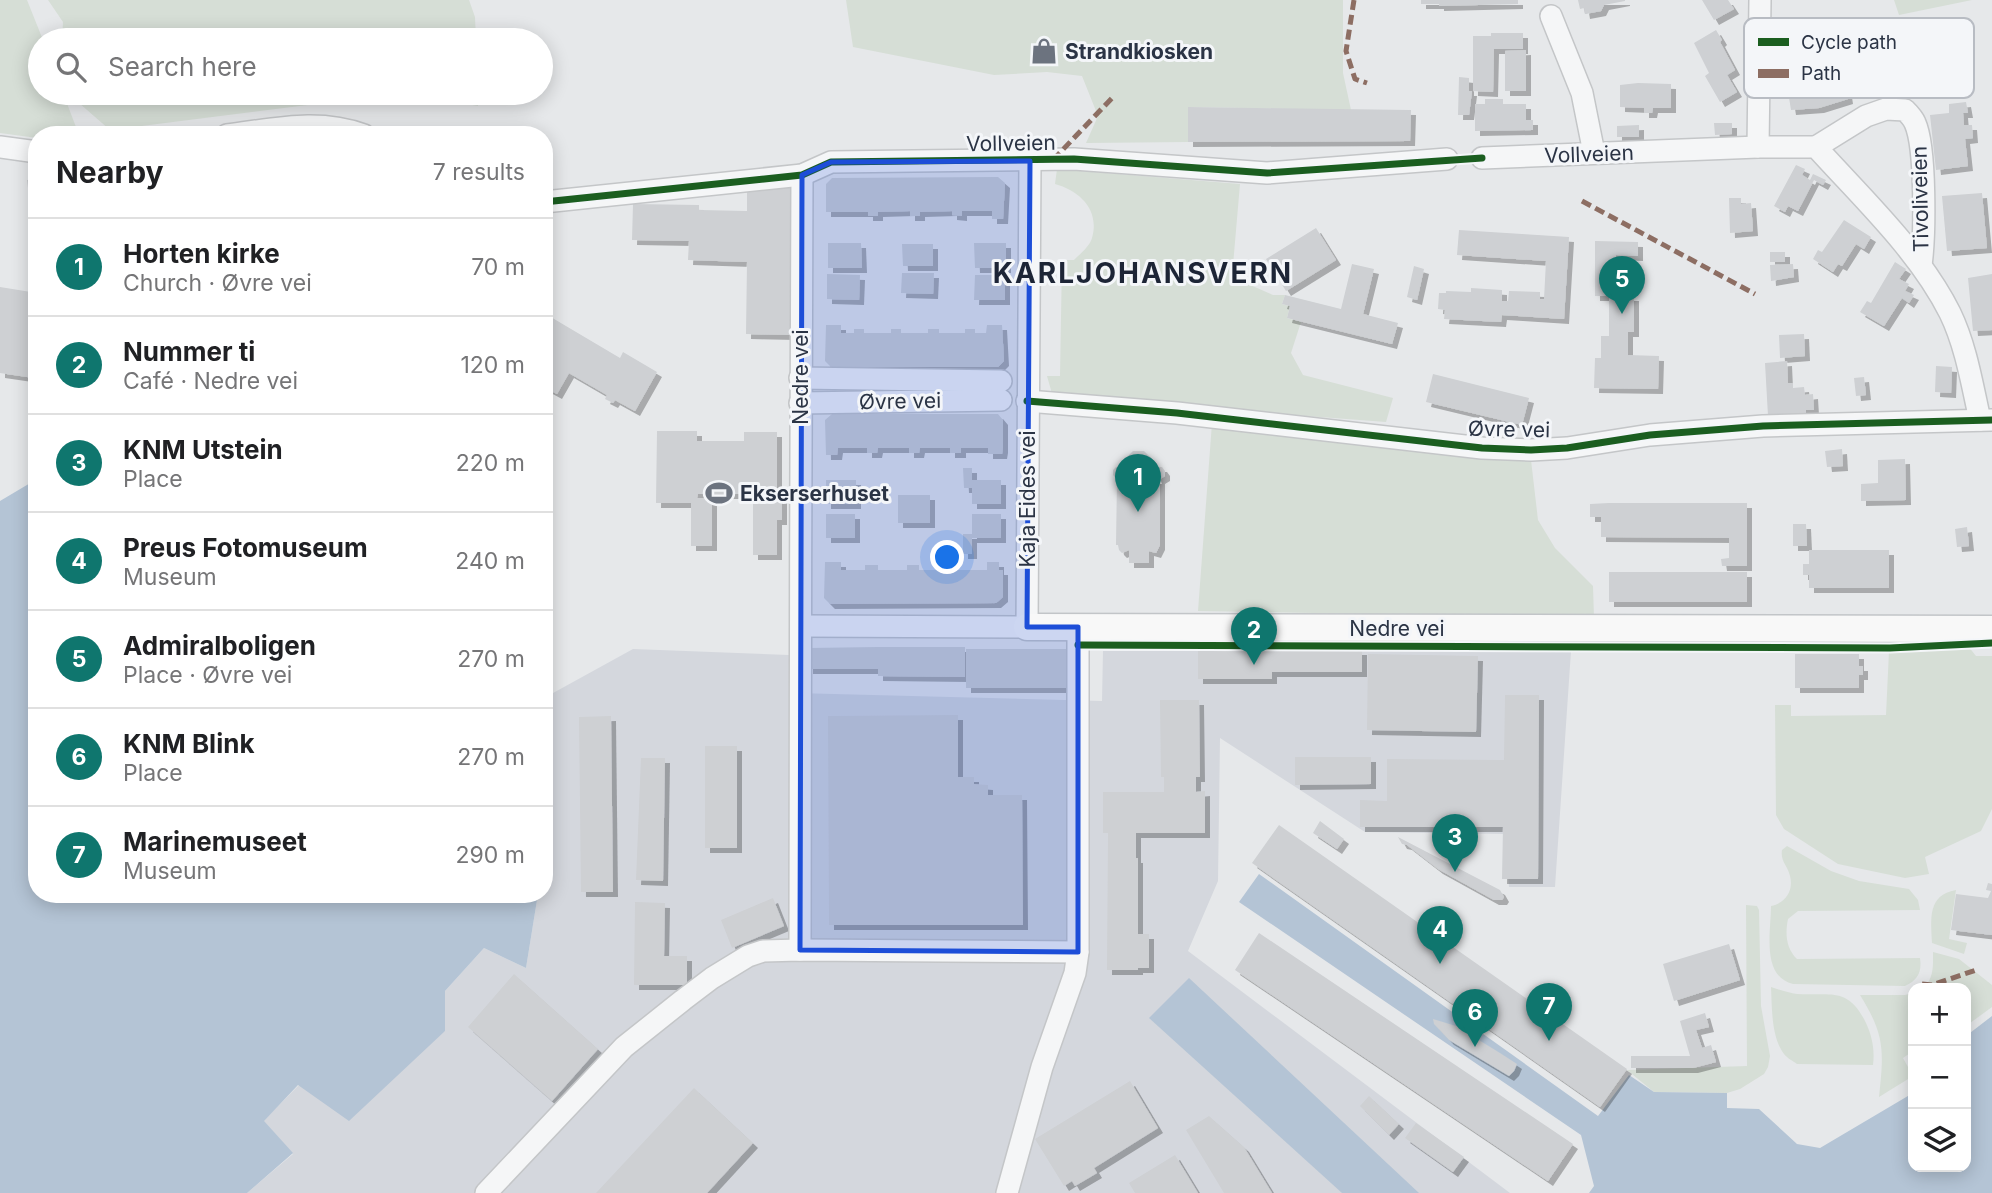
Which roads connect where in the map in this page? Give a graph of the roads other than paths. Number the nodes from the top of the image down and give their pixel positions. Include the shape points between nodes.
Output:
1 (1760, 0) edge
2 (1551, 16) dead end
3 (1760, 18) edge
4 (1759, 98) edge
5 (311, 126) edge
6 (332, 126) edge
7 (0, 147) edge
8 (1758, 147) junction
9 (1816, 147) junction
10 (28, 151) edge
11 (1594, 153) junction
12 (1482, 158) dead end
13 (1447, 159) dead end
14 (1030, 161) junction
15 (802, 175) junction
16 (553, 201) edge
17 (1922, 265) junction
18 (800, 378) junction
19 (1027, 401) junction
20 (800, 403) junction
21 (1986, 420) edge
22 (802, 626) junction
23 (1027, 626) junction
24 (1078, 627) junction
25 (1992, 629) edge
26 (800, 950) junction
27 (1078, 952) junction
28 (486, 1193) edge
29 (1007, 1193) edge

1 - 3 street
2 - 11 street via 1582,93
4 - 8 street
5 - 6 street
7 - 10 street
8 - 9 street
8 - 11 street, Vollveien
9 - 17 street, Tivoliveien
9 - 17 street, Tivoliveien via 1886,109 1905,110 1915,120 1920,141
11 - 12 street, Vollveien
13 - 14 street, Vollveien via 1267,173 1074,159
14 - 15 street, Vollveien via 831,162
14 - 19 street, Kaja Eides vei
15 - 16 street, Vollveien
15 - 18 street, Nedre vei
17 - 21 street, Tivoliveien via 1954,324
18 - 20 street, Nedre vei
18 - 20 street, Øvre vei via 1001,390
19 - 21 street, Øvre vei via 1177,413 1482,449 1531,450 1763,426
19 - 23 street, Kaja Eides vei
20 - 22 street, Nedre vei
22 - 23 street, Nedre vei
22 - 26 street, Nedre vei
23 - 24 main road, Nedre vei
24 - 25 main road, Nedre vei
24 - 27 street
26 - 27 street
26 - 28 street via 748,956 683,1000 624,1047
27 - 29 street

